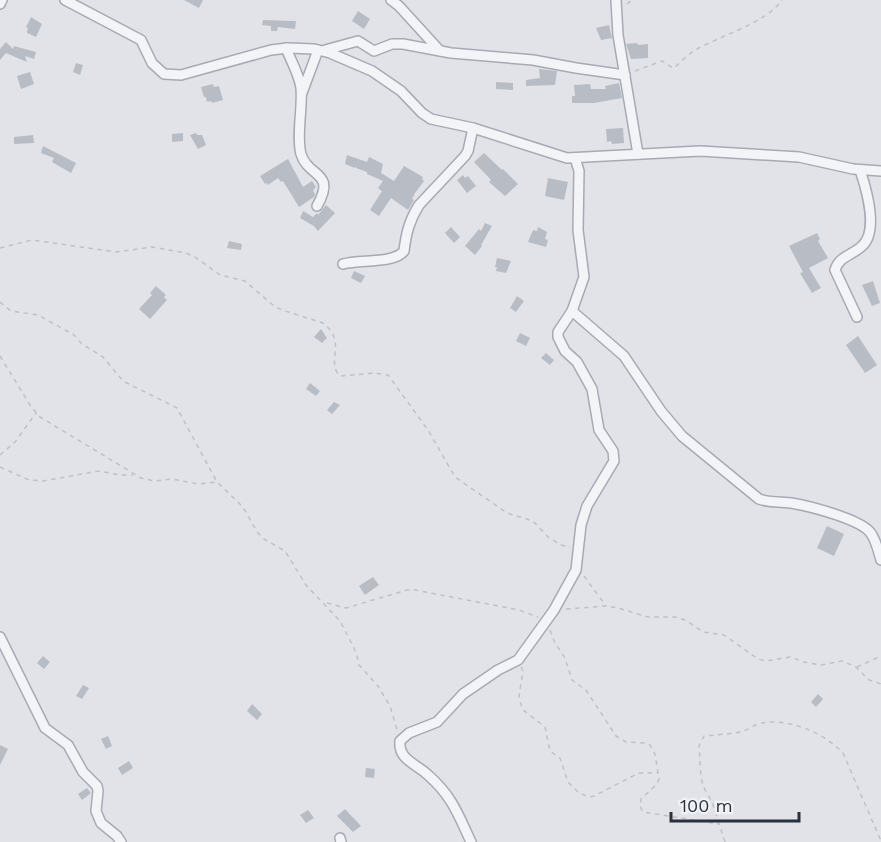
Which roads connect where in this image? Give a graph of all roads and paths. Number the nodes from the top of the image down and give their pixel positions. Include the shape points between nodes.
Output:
1 (64, 0) edge
2 (391, 0) edge
3 (616, 0) edge
4 (783, 0) edge
5 (286, 48) junction
6 (320, 50) junction
7 (440, 51) junction
8 (625, 75) junction
9 (301, 96) junction
10 (473, 128) junction
11 (638, 154) junction
12 (575, 158) junction
13 (860, 170) junction
14 (881, 171) edge
15 (317, 206) dead end
16 (0, 248) edge
17 (343, 264) dead end
18 (0, 302) edge
19 (572, 311) junction
20 (858, 317) dead end
21 (0, 356) edge
22 (36, 413) junction
23 (0, 455) edge
24 (0, 467) edge
25 (135, 474) junction
26 (217, 482) junction
27 (579, 550) junction
28 (881, 560) edge
29 (577, 568) junction
30 (324, 603) junction
31 (607, 606) junction
32 (554, 610) junction
33 (547, 620) junction
34 (0, 637) edge
35 (881, 656) edge
36 (518, 660) junction
37 (856, 667) junction
38 (881, 684) edge
39 (400, 741) junction
40 (659, 773) junction
41 (719, 824) junction
42 (881, 841) edge
43 (121, 842) edge
44 (471, 842) edge
45 (724, 842) edge

1 - 5 street via 141,40 152,63 164,74 181,75
2 - 7 street
3 - 8 street
4 - 8 path via 742,28 696,49 673,68 659,62
5 - 6 street
5 - 9 street via 298,76
6 - 7 street via 358,41 374,51 397,44
6 - 9 street
6 - 10 street via 372,71 431,119
7 - 8 street via 523,58
8 - 11 street
9 - 15 street via 301,155 325,187
10 - 12 street
10 - 17 street via 465,156 414,213 404,252 391,259
11 - 12 street
11 - 13 street via 769,154
12 - 19 street via 580,177 578,230 585,272
13 - 14 street
13 - 20 street via 868,198 870,231 862,247 839,261 835,270
16 - 27 path via 32,240 116,252 152,248 186,253 220,275 245,280 274,306 329,327 335,336 334,368 340,376 388,375 428,430 455,477 507,513 532,521 561,545
18 - 26 path via 11,311 38,315 74,335 103,357 123,381 177,408
19 - 27 street via 558,337 592,389 599,430 615,456 587,506
19 - 28 street via 624,356 682,436 759,499 827,512 868,529
21 - 22 path
22 - 23 path
22 - 25 path
24 - 25 path via 29,480 43,481 99,471
25 - 26 path via 155,480
26 - 30 path via 243,507 257,532 285,551 306,585
27 - 29 street
29 - 31 path
29 - 32 street
30 - 33 path via 346,608 415,590 519,610
30 - 39 path via 348,635 358,665 390,706
31 - 32 path
31 - 37 path via 648,617 685,620 703,632 724,635 752,656 766,661 790,657 821,665 842,661
32 - 33 street
33 - 36 street
33 - 40 path via 572,680 586,690 621,740 650,745
34 - 43 street via 45,728 68,745 83,772 97,786 96,811 101,823
35 - 37 path
36 - 39 street via 463,694 436,722
36 - 40 path via 523,671 519,696 522,709 545,727 550,751 560,758 568,782 579,793 594,796 639,773
37 - 38 path via 869,680
39 - 44 street via 404,758 448,795
40 - 41 path via 657,784 642,799 643,812
41 - 42 path via 701,777 701,740 704,736 743,732 760,723 790,724 836,745 843,753
41 - 45 path

